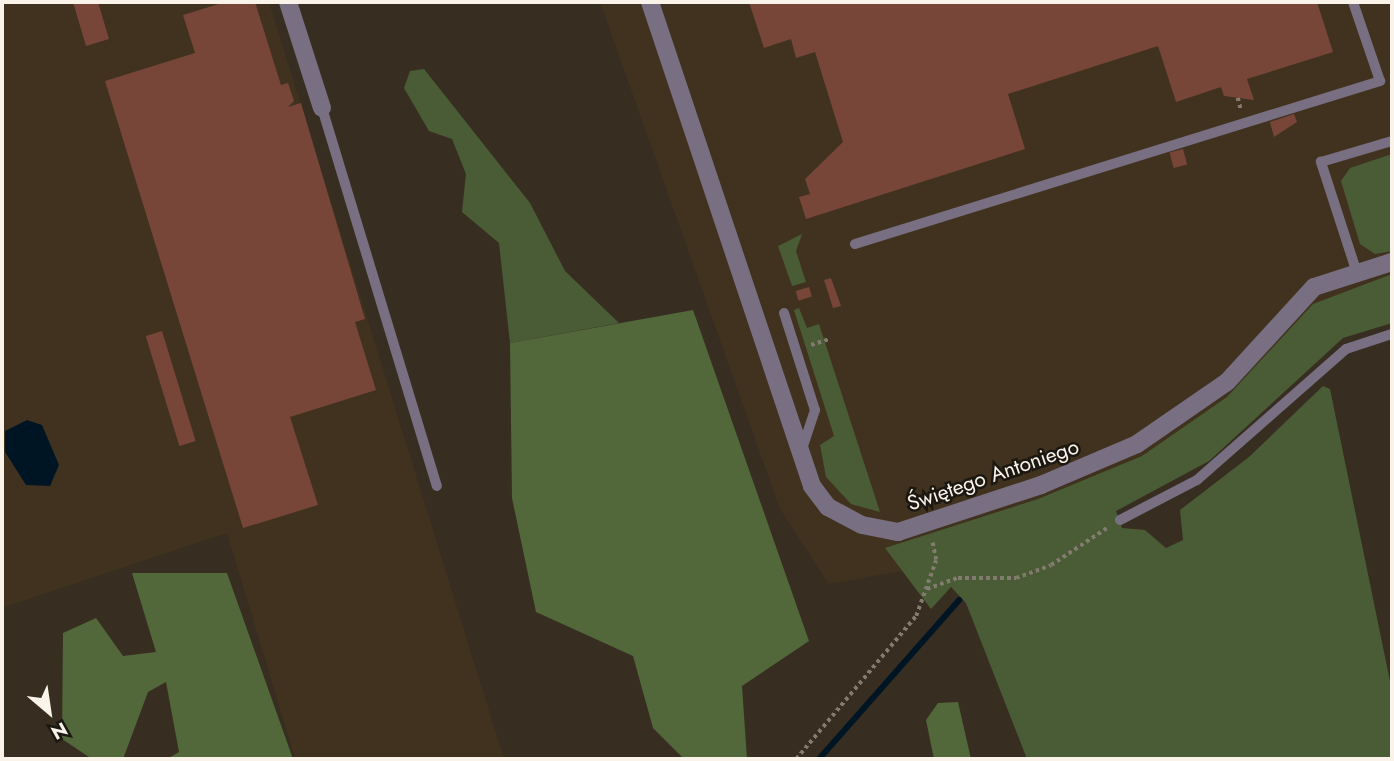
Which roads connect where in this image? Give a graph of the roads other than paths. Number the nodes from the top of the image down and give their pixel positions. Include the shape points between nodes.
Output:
1 (288, 2) edge
2 (650, 2) edge
3 (1353, 2) edge
4 (322, 108) joint
5 (1392, 141) edge
6 (855, 244) dead end
7 (1392, 262) edge
8 (1356, 270) junction
9 (784, 313) dead end
10 (1392, 334) edge
11 (801, 452) junction
12 (437, 486) dead end
13 (1120, 520) road end

1 - 4 street
2 - 11 street, Świętego Antoniego
3 - 6 lane via 1380,81
4 - 12 lane
5 - 8 lane via 1321,162
7 - 8 street, Świętego Antoniego
8 - 11 street, Świętego Antoniego via 1314,287 1227,382 1137,444 898,532 862,525 828,507 812,486
9 - 11 lane via 815,410
10 - 13 lane via 1346,349 1197,480

